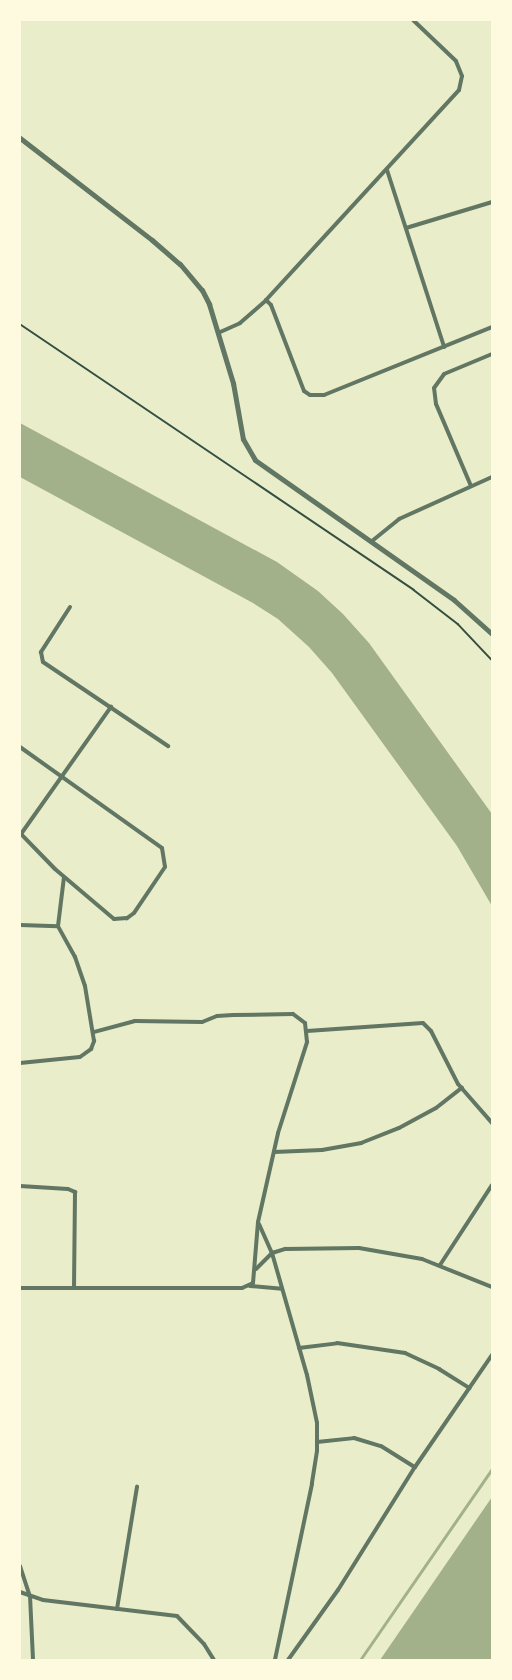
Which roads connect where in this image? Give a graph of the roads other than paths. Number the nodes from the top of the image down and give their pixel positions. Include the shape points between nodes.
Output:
1 (413, 20) edge
2 (20, 138) edge
3 (387, 169) junction
4 (492, 202) edge
5 (406, 228) junction
6 (266, 300) junction
7 (492, 327) edge
8 (218, 333) junction
9 (444, 347) junction
10 (492, 354) edge
11 (492, 477) edge
12 (471, 486) junction
13 (372, 541) junction
14 (70, 607) dead end
15 (492, 634) edge
16 (111, 706) junction
17 (168, 746) dead end
18 (20, 747) edge
19 (62, 777) junction
20 (20, 834) edge
21 (64, 876) junction
22 (20, 925) edge
23 (58, 926) junction
24 (307, 1031) junction
25 (94, 1032) junction
26 (20, 1063) edge
27 (462, 1088) junction
28 (492, 1123) edge
29 (274, 1152) junction
30 (492, 1185) edge
31 (20, 1186) edge
32 (258, 1222) junction
33 (272, 1253) junction
34 (440, 1265) junction
35 (256, 1269) junction
36 (249, 1286) junction
37 (20, 1287) edge
38 (492, 1287) edge
39 (74, 1288) junction
40 (282, 1289) junction
41 (299, 1348) junction
42 (492, 1355) edge
43 (470, 1388) junction
44 (317, 1442) junction
45 (415, 1467) junction
46 (137, 1487) dead end
47 (20, 1566) edge
48 (20, 1592) edge
49 (30, 1596) junction
50 (117, 1609) junction
51 (33, 1660) edge
52 (214, 1660) edge
53 (275, 1660) edge
54 (288, 1660) edge

1 - 3 street via 456,61 462,83
2 - 8 street via 180,264 202,290
3 - 5 street
3 - 6 street
4 - 5 street
5 - 9 street
6 - 8 street via 240,323
6 - 9 street via 304,391 310,395 324,395
7 - 9 street
8 - 13 street via 248,451 262,465
10 - 12 street via 444,374 434,388 436,404
11 - 12 street
12 - 13 street via 399,519
13 - 15 street via 459,604
14 - 16 street via 40,658
16 - 17 street
16 - 19 street
18 - 19 street
19 - 20 street
19 - 21 street via 162,848 165,856 165,867 141,904 120,920 108,916
20 - 21 street
21 - 23 street
22 - 23 street
23 - 25 street via 85,986
24 - 25 street via 305,1023 293,1014 217,1016 202,1022 146,1020
24 - 27 street via 423,1023
24 - 29 street
25 - 26 street via 91,1049 80,1057
27 - 28 street
27 - 29 street via 427,1113 361,1143
29 - 32 street
30 - 34 street
31 - 39 street via 75,1192
32 - 33 street
32 - 35 street
33 - 34 street via 285,1249 359,1248
33 - 35 street
33 - 40 street
34 - 38 street
35 - 36 street via 254,1283
36 - 39 street
36 - 40 street
37 - 39 street
40 - 41 street
41 - 43 street via 337,1343 405,1353
41 - 44 street via 317,1423
42 - 43 street
43 - 45 street
44 - 45 street via 354,1438 381,1446
44 - 53 street via 312,1484
45 - 54 street via 338,1590
46 - 50 street
47 - 49 street
48 - 49 street
49 - 50 street
49 - 51 street
50 - 52 street via 177,1616

